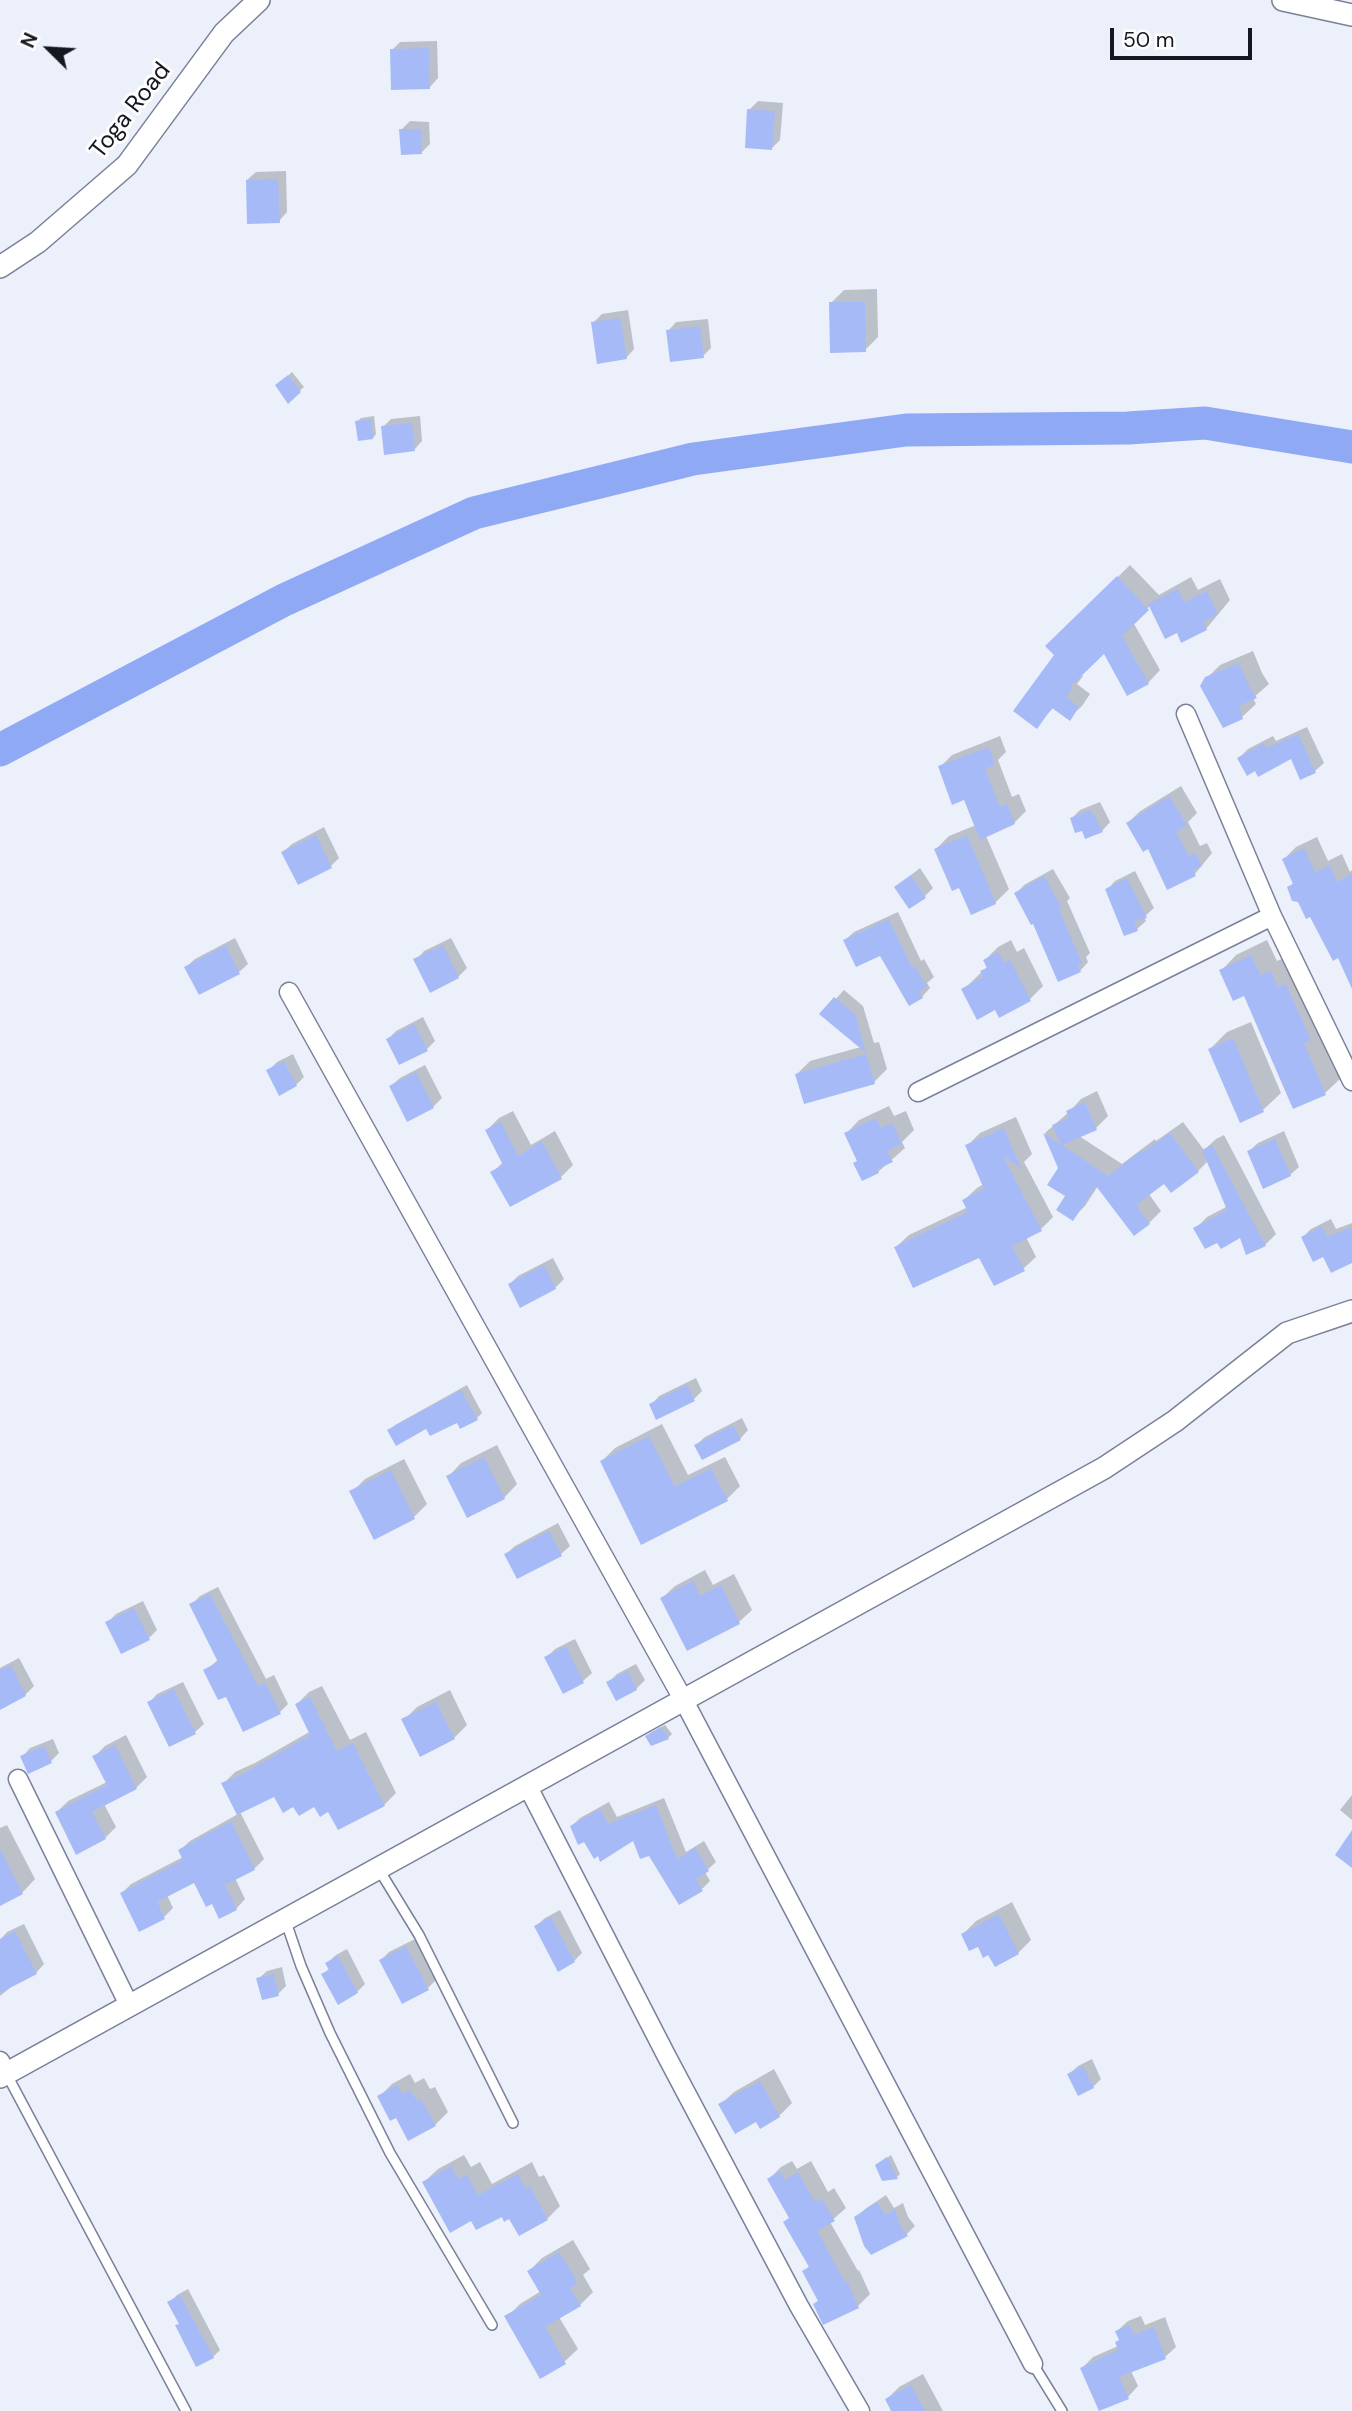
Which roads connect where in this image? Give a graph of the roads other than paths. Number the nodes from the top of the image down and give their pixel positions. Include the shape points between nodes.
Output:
1 (259, 0) edge
2 (1283, 0) edge
3 (1352, 15) edge
4 (0, 267) edge
5 (1186, 713) dead end
6 (1272, 916) junction
7 (289, 992) dead end
8 (1352, 1081) edge
9 (918, 1092) dead end
10 (1352, 1311) edge
11 (683, 1699) junction
12 (18, 1779) dead end
13 (527, 1785) junction
14 (378, 1867) junction
15 (285, 1919) junction
16 (129, 2005) junction
17 (2, 2070) edge
18 (513, 2123) dead end
19 (492, 2325) dead end
20 (1033, 2364) joint
21 (186, 2411) edge
22 (860, 2411) edge
23 (1062, 2411) edge

1 - 4 street, Toga Road via 224,33 127,164 38,242
2 - 3 street
5 - 6 street
6 - 8 street
6 - 9 street
7 - 11 street
10 - 11 street via 1287,1333 1175,1421 1104,1468
11 - 13 street
11 - 20 street
12 - 16 street
13 - 14 street
13 - 22 street via 780,2270
14 - 15 street
14 - 18 lane via 419,1935
15 - 16 street
15 - 19 lane via 330,2033 390,2152
16 - 17 street
17 - 21 lane
20 - 23 lane

